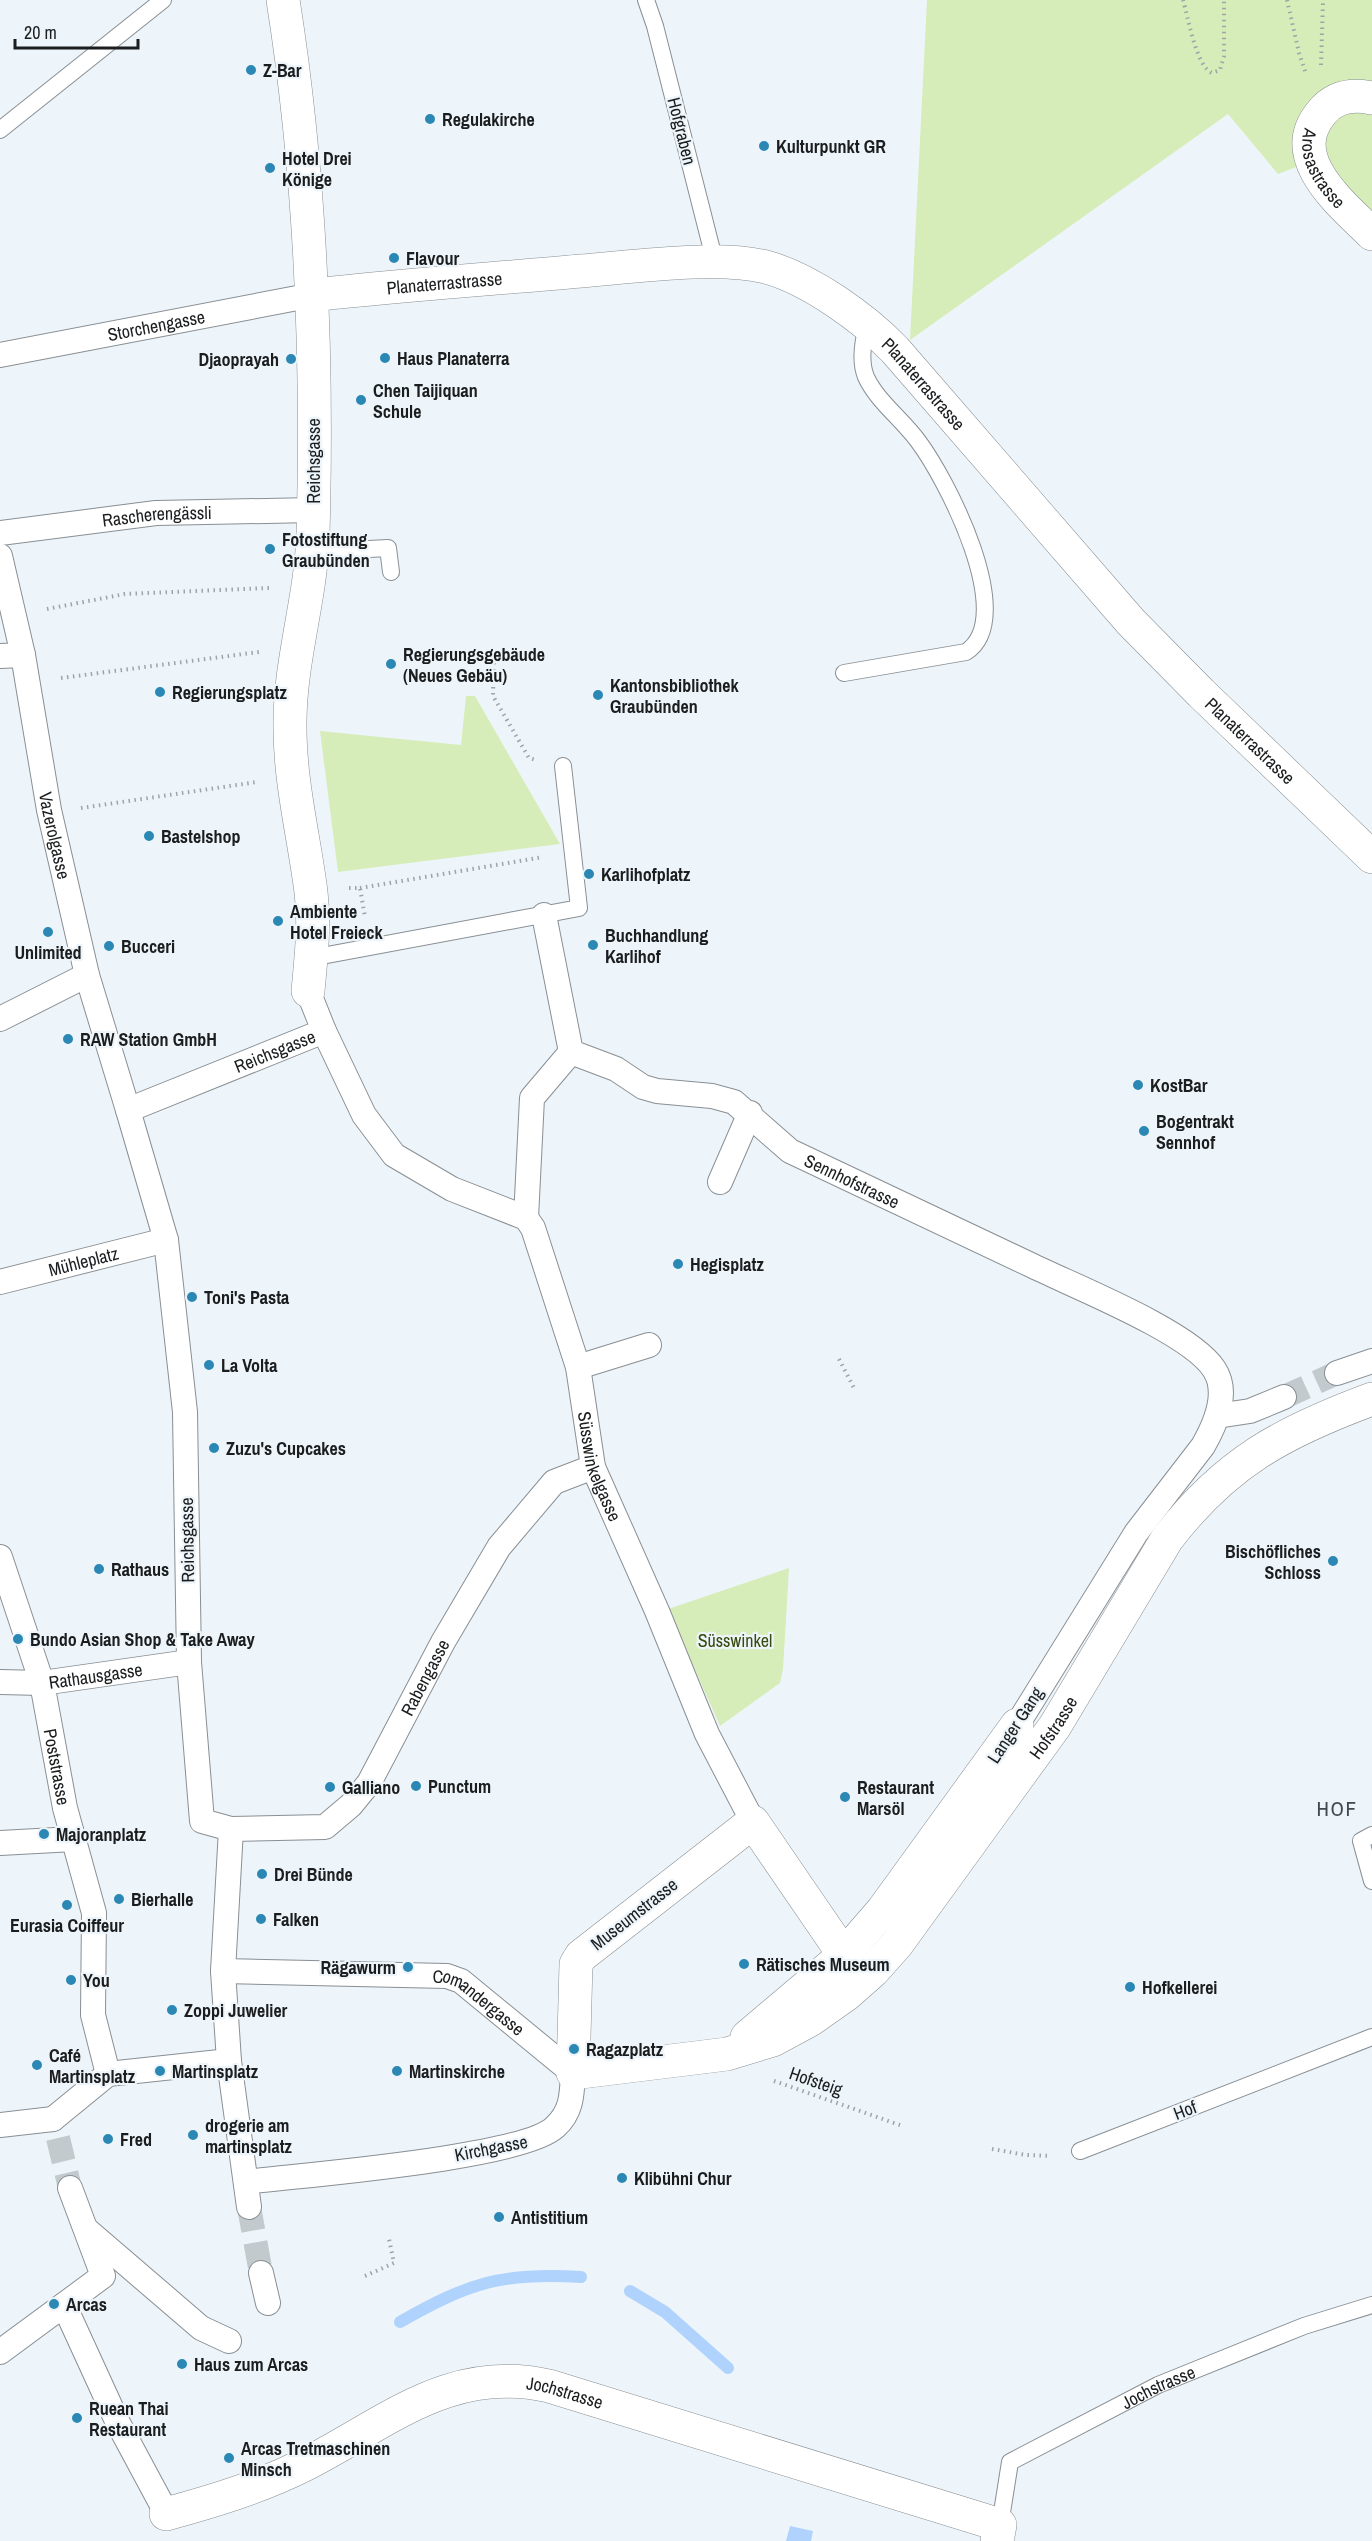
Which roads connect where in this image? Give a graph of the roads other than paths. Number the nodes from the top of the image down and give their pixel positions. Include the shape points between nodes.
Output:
1 (163, 0) edge
2 (283, 0) edge
3 (646, 0) edge
4 (1372, 98) edge
5 (0, 130) edge
6 (1372, 234) edge
7 (715, 262) junction
8 (313, 295) junction
9 (868, 322) junction
10 (0, 355) edge
11 (313, 510) junction
12 (0, 533) edge
13 (312, 552) junction
14 (0, 556) edge
15 (391, 572) dead end
16 (12, 656) edge
17 (844, 673) dead end
18 (563, 766) road end
19 (1372, 857) edge
20 (544, 915) junction
21 (311, 958) junction
22 (87, 975) junction
23 (308, 991) joint
24 (0, 1019) edge
25 (324, 1031) junction
26 (571, 1052) junction
27 (128, 1110) junction
28 (750, 1113) junction
29 (720, 1182) dead end
30 (526, 1218) junction
31 (166, 1240) junction
32 (0, 1282) edge
33 (649, 1345) dead end
34 (1372, 1361) edge
35 (578, 1367) junction
36 (1337, 1372) tunnel mouth
37 (1284, 1397) tunnel mouth
38 (1372, 1399) edge
39 (1218, 1416) junction
40 (593, 1467) junction
41 (0, 1557) edge
42 (189, 1662) junction
43 (0, 1682) edge
44 (42, 1683) junction
45 (1017, 1725) joint
46 (753, 1822) junction
47 (231, 1829) junction
48 (1372, 1835) edge
49 (74, 1839) junction
50 (0, 1843) edge
51 (1372, 1881) edge
52 (844, 1955) junction
53 (223, 1971) junction
54 (1372, 2037) edge
55 (727, 2054) junction
56 (229, 2061) junction
57 (573, 2073) junction
58 (108, 2074) junction
59 (0, 2125) edge
60 (1080, 2151) road end
61 (246, 2182) junction
62 (70, 2188) tunnel mouth
63 (249, 2207) tunnel mouth
64 (85, 2229) junction
65 (261, 2273) tunnel mouth
66 (268, 2303) dead end
67 (1372, 2305) edge
68 (64, 2306) junction
69 (229, 2341) dead end
70 (0, 2352) edge
71 (166, 2519) edge
72 (998, 2533) edge

1 - 5 lane
2 - 8 street, Reichsgasse via 297,89
3 - 7 lane, Hofgraben
4 - 6 street, Arosastrasse via 1357,95 1323,99 1309,145 1318,176 1329,192
7 - 8 street, Planaterrastrasse
7 - 9 street, Planaterrastrasse via 767,268 793,278
8 - 10 street, Storchengasse
8 - 11 street, Reichsgasse
9 - 17 lane via 862,347 866,376 919,441 960,514 979,573 984,624 977,644 966,652
9 - 19 street, Planaterrastrasse via 1131,622
11 - 12 street, Rascherengässli via 156,513
11 - 13 street, Reichsgasse
13 - 15 lane via 388,548
13 - 21 street, Reichsgasse via 293,666 290,729 311,893
14 - 16 street, Vazerolgasse via 14,615
16 - 22 street, Vazerolgasse via 28,682 50,813
18 - 20 lane via 579,908
20 - 21 lane
20 - 26 street
21 - 23 street, Reichsgasse
22 - 24 street
22 - 27 street, Vazerolgasse
23 - 25 street, Reichsgasse
25 - 27 street, Reichsgasse
25 - 30 street via 364,1115 394,1155 453,1189
26 - 28 street, Sennhofstrasse via 616,1069 643,1087 720,1097
26 - 30 street via 532,1098
27 - 31 street, Reichsgasse
28 - 29 street
28 - 39 street, Sennhofstrasse via 790,1151 1116,1305 1179,1339 1204,1356 1217,1374
30 - 35 street, Süsswinkelgasse via 533,1228
31 - 32 street, Mühleplatz
31 - 42 street, Reichsgasse via 185,1412
33 - 35 street
34 - 36 street
35 - 40 street, Süsswinkelgasse
37 - 39 street via 1250,1411
38 - 55 street, Hofstrasse via 1258,1450 1206,1492 1167,1539 1055,1726 897,1944 848,1994 810,2020 773,2040
39 - 45 street, Langer Gang via 1203,1446 1111,1570
40 - 46 street, Süsswinkelgasse via 707,1734
40 - 47 street, Rabengasse via 555,1482 499,1547 443,1642 369,1783 351,1805 325,1827
41 - 44 street, Poststrasse
42 - 44 street, Rathausgasse
42 - 47 street, Reichsgasse via 202,1821
43 - 44 street, Rathausgasse
44 - 49 street, Poststrasse
45 - 52 street, Langer Gang via 890,1900
46 - 52 street, Süsswinkelgasse
46 - 57 street, Museumstrasse via 581,1956 576,1964
47 - 53 street
48 - 51 lane via 1361,1841
49 - 50 street
49 - 58 street, Poststrasse via 94,1913 93,2015
52 - 55 street, Langer Gang
53 - 56 street
53 - 57 street, Comandergasse via 447,1976 460,1981
54 - 60 lane, Hof
55 - 57 street
56 - 58 street
56 - 61 street
57 - 61 street, Kirchgasse via 571,2103 555,2127 523,2143 438,2158
58 - 59 street via 56,2128
61 - 63 street
62 - 64 street
64 - 68 street via 103,2276
64 - 69 street via 201,2328
65 - 66 street
67 - 72 lane, Jochstrasse via 1304,2326 1158,2385 1010,2462
68 - 70 street
68 - 71 street
71 - 72 street, Jochstrasse via 282,2475 438,2393 512,2379 549,2386

